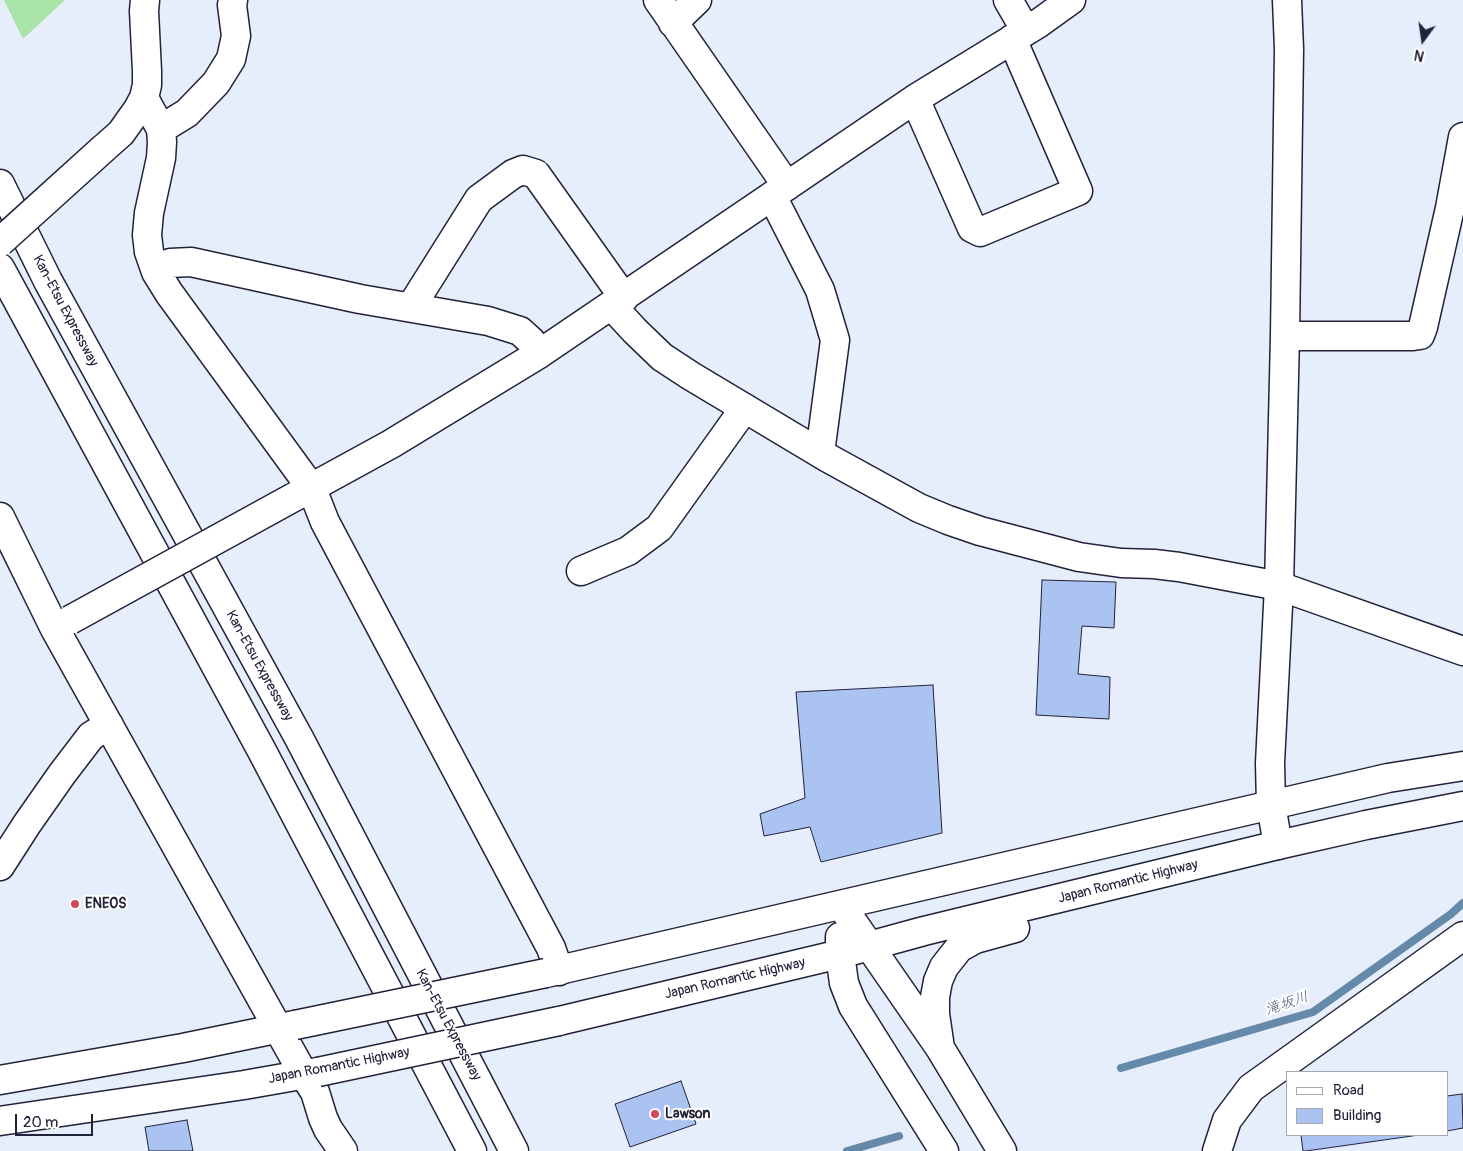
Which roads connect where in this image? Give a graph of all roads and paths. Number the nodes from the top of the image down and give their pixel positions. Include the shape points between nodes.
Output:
1 (145, 0) edge
2 (233, 0) edge
3 (658, 0) edge
4 (697, 0) edge
5 (1008, 0) edge
6 (1071, 0) edge
7 (1287, 0) edge
8 (673, 23) junction
9 (1019, 35) junction
10 (144, 98) junction
11 (915, 99) junction
12 (161, 129) junction
13 (1463, 136) edge
14 (0, 184) edge
15 (780, 191) junction
16 (1456, 209) edge
17 (0, 242) edge
18 (0, 268) edge
19 (156, 272) junction
20 (618, 302) junction
21 (411, 307) junction
22 (1285, 336) junction
23 (539, 354) junction
24 (744, 408) junction
25 (820, 453) junction
26 (303, 493) junction
27 (0, 518) edge
28 (581, 571) dead end
29 (1279, 586) junction
30 (63, 624) junction
31 (1463, 651) edge
32 (109, 725) junction
33 (1463, 766) edge
34 (1271, 805) junction
35 (1463, 806) edge
36 (1278, 845) junction
37 (0, 866) edge
38 (1158, 875) junction
39 (841, 905) junction
40 (1463, 936) edge
41 (868, 946) junction
42 (840, 954) junction
43 (552, 972) junction
44 (287, 1027) junction
45 (940, 1048) junction
46 (311, 1073) junction
47 (0, 1080) edge
48 (0, 1121) edge
49 (343, 1151) edge
50 (472, 1151) edge
51 (514, 1151) edge
52 (944, 1151) edge
53 (1002, 1151) edge
54 (1216, 1151) edge

1 - 10 main road via 147,85
2 - 12 main road via 236,36 231,59 216,83 187,113
3 - 8 main road
4 - 8 main road
5 - 9 main road
6 - 9 main road
7 - 22 main road
8 - 15 main road
9 - 11 main road
9 - 11 main road via 1078,191 980,232 972,228
10 - 12 main road
10 - 17 main road, bridge via 121,133
11 - 15 main road
12 - 19 main road via 162,158 147,235
13 - 16 main road
14 - 51 main road, Kan-Etsu Expressway via 53,289 299,738
15 - 20 main road
15 - 25 main road via 820,290 835,340
16 - 22 main road via 1420,335
18 - 50 main road via 262,751
19 - 21 main road via 170,263 191,262
19 - 26 main road
20 - 21 main road via 536,174 523,170 479,199
20 - 23 main road
20 - 24 main road via 635,331 662,357
21 - 23 main road via 488,321 520,331
22 - 29 main road
23 - 26 main road
24 - 25 main road
24 - 28 main road via 659,528 628,551
25 - 29 main road via 919,508 980,531 1079,557 1121,564 1179,567
26 - 30 main road, bridge
26 - 43 main road via 325,522 551,948
27 - 30 main road
29 - 31 main road
29 - 34 main road via 1270,763
30 - 32 main road
32 - 37 main road via 91,736
32 - 44 main road
33 - 34 main road via 1388,778
34 - 36 main road
34 - 39 main road
35 - 36 main road, Japan Romantic Highway
36 - 38 main road, Japan Romantic Highway
38 - 41 main road, Japan Romantic Highway
38 - 45 main road via 1123,898 975,939 958,948 944,967 935,997
39 - 41 main road
39 - 42 main road
39 - 43 main road
40 - 54 main road via 1251,1088 1227,1120
41 - 42 main road, Japan Romantic Highway
41 - 45 main road
42 - 46 main road, Japan Romantic Highway, bridge via 559,1021
42 - 52 main road via 844,983 854,1006
43 - 44 main road, bridge
44 - 46 main road
44 - 47 main road
45 - 53 main road
46 - 48 main road, Japan Romantic Highway
46 - 49 main road via 323,1118

